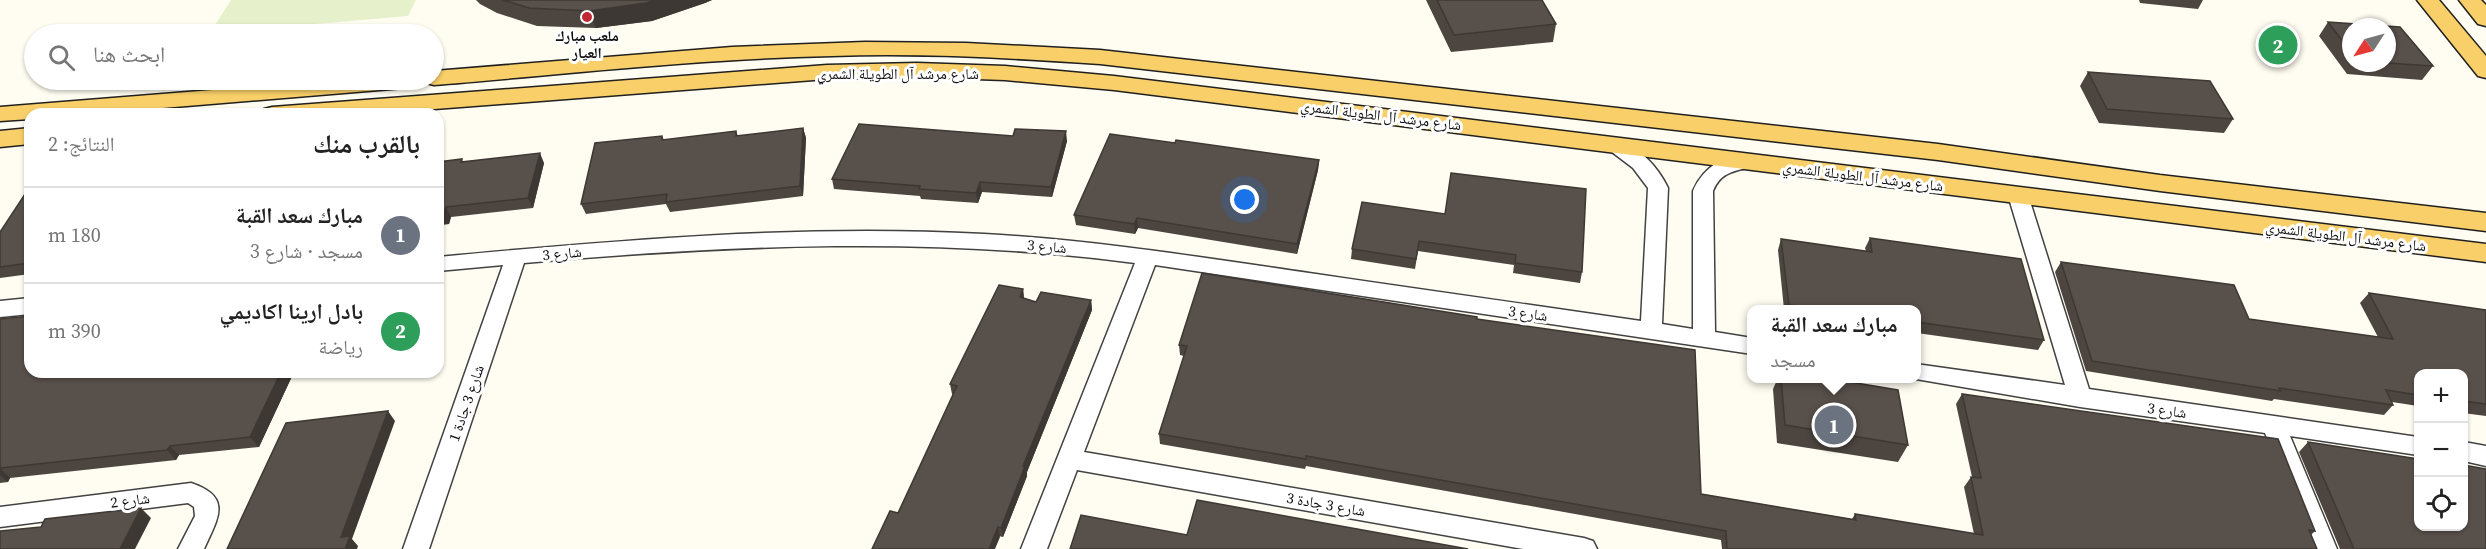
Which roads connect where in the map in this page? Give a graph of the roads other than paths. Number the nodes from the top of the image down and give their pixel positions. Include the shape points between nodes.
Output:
1 (2428, 0) edge
2 (2469, 0) edge
3 (2486, 19) edge
4 (534, 70) junction
5 (2486, 71) edge
6 (444, 77) edge
7 (290, 90) edge
8 (403, 90) edge
9 (1401, 93) junction
10 (456, 100) junction
11 (1293, 104) junction
12 (73, 108) edge
13 (333, 108) edge
14 (345, 108) edge
15 (24, 112) edge
16 (0, 114) edge
17 (24, 137) edge
18 (0, 139) edge
19 (1615, 145) junction
20 (1748, 162) junction
21 (2188, 187) junction
22 (2018, 195) junction
23 (2486, 222) edge
24 (2486, 253) edge
25 (516, 257) junction
26 (1147, 259) junction
27 (444, 263) edge
28 (24, 307) edge
29 (0, 309) edge
30 (1652, 331) junction
31 (1704, 339) junction
32 (1747, 345) edge
33 (1921, 373) edge
34 (2080, 398) junction
35 (2274, 425) junction
36 (2414, 445) edge
37 (2468, 453) edge
38 (2486, 456) edge
39 (1069, 459) junction
40 (0, 517) edge
41 (191, 549) edge
42 (416, 549) edge
43 (1034, 549) edge
44 (1584, 549) edge
45 (2324, 549) edge

1 - 5 main road
2 - 3 main road
4 - 6 main road, شارع مرشد آل الطويلة الشمري
4 - 9 main road, شارع مرشد آل الطويلة الشمري via 721,55 963,50 1100,57
4 - 10 main road via 514,79 456,86 447,95
7 - 12 main road
8 - 13 main road via 350,98
9 - 11 main road via 1369,94 1311,86 1294,94
9 - 21 main road, شارع مرشد آل الطويلة الشمري via 1938,152
10 - 11 main road, شارع مرشد آل الطويلة الشمري via 730,78 917,70 1016,74
10 - 14 main road, شارع مرشد آل الطويلة الشمري
11 - 19 main road, شارع مرشد آل الطويلة الشمري
15 - 16 main road
17 - 18 main road
19 - 20 main road, شارع مرشد آل الطويلة الشمري
19 - 30 street via 1641,162 1658,188
20 - 22 main road, شارع مرشد آل الطويلة الشمري
20 - 31 street via 1720,167 1708,178 1703,191
21 - 22 main road via 2203,198 2200,204 2073,191
21 - 23 main road, شارع مرشد آل الطويلة الشمري
22 - 24 main road, شارع مرشد آل الطويلة الشمري
22 - 34 street
25 - 26 street, شارع 3 via 618,248 887,237 1060,246
25 - 27 street, شارع 3
25 - 42 street, شارع 3 جادة 1
26 - 30 street, شارع 3
26 - 39 street
28 - 29 street
30 - 31 street, شارع 3
31 - 32 street, شارع 3
33 - 34 street, شارع 3
34 - 35 street, شارع 3
35 - 36 street, شارع 3
35 - 45 street
37 - 38 street
39 - 43 street
39 - 44 street, شارع 3 جادة 3
40 - 41 street, شارع 2 via 191,493 206,502 207,516

